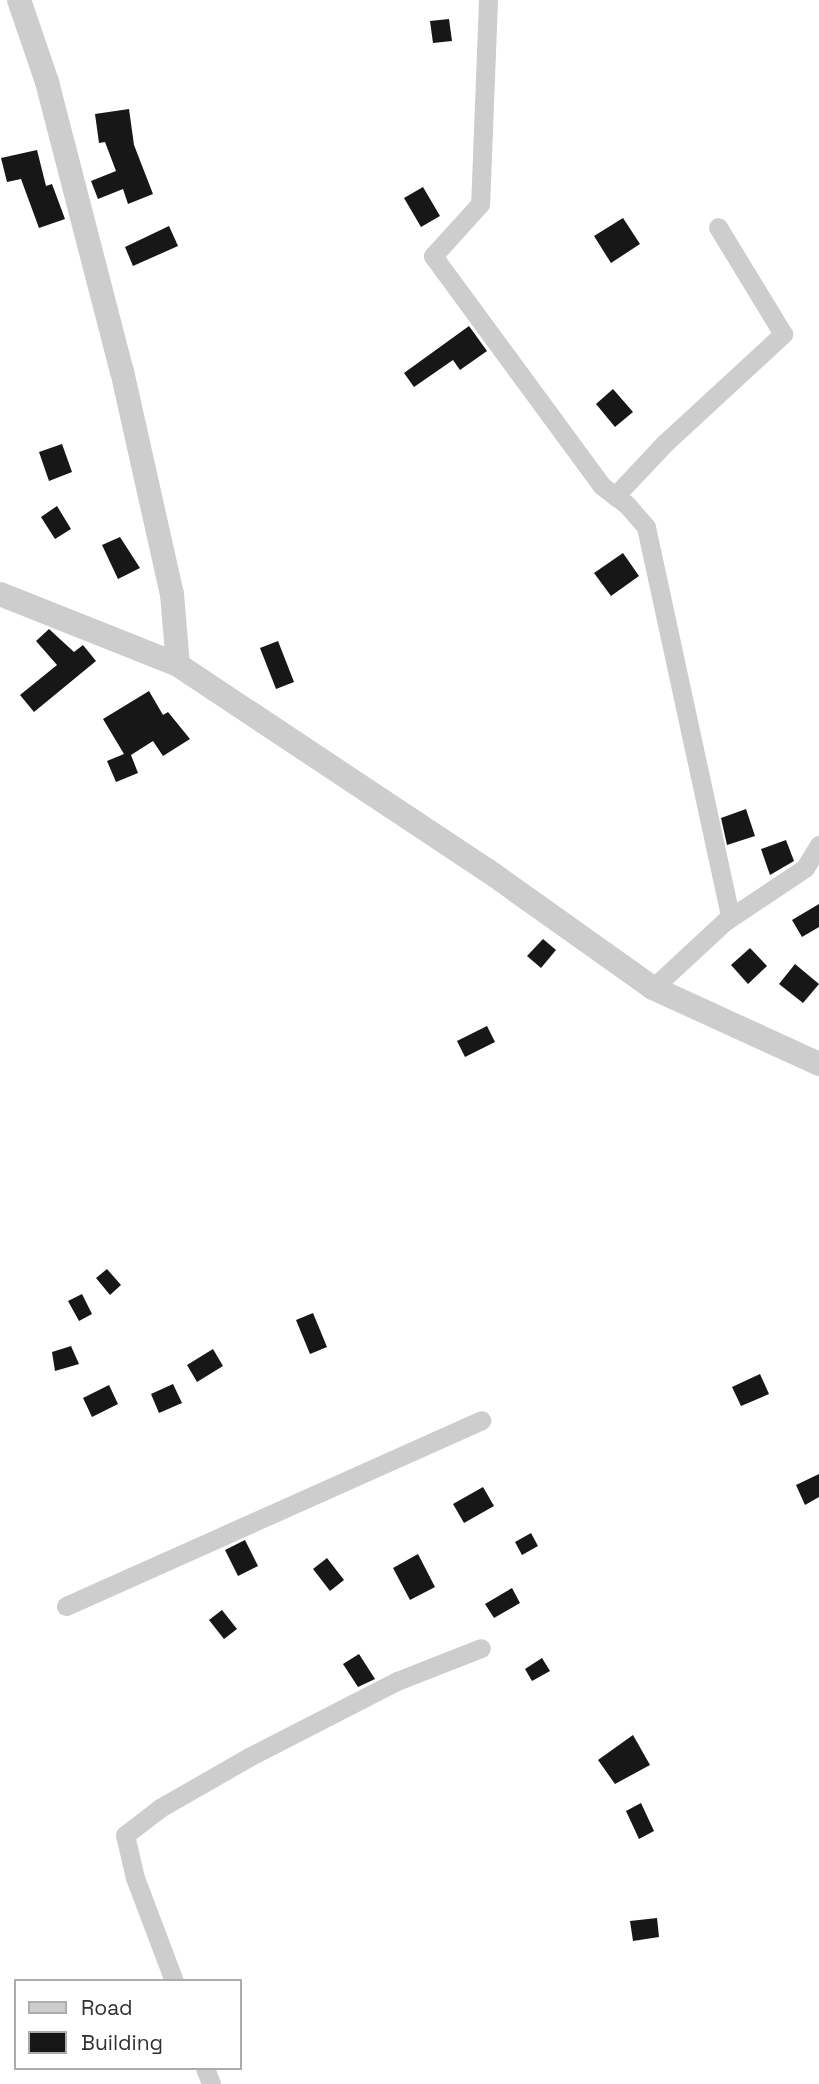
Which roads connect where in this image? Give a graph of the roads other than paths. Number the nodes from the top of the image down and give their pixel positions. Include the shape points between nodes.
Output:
1 (19, 0) edge
2 (488, 0) edge
3 (718, 227) dead end
4 (615, 496) junction
5 (0, 594) edge
6 (178, 665) junction
7 (819, 845) edge
8 (730, 917) junction
9 (653, 988) junction
10 (819, 1065) edge
11 (481, 1420) dead end
12 (66, 1606) dead end
13 (481, 1647) dead end
14 (173, 1979) edge

1 - 6 street via 47,82 122,370 172,594
2 - 4 street via 480,204 433,256 541,408 602,486
3 - 4 street via 783,334
4 - 8 street via 646,527
5 - 6 street
6 - 9 street via 486,870
7 - 8 street via 805,869
8 - 9 street
9 - 10 street
11 - 12 street
13 - 14 street via 397,1681 249,1757 160,1808 125,1835 135,1878

